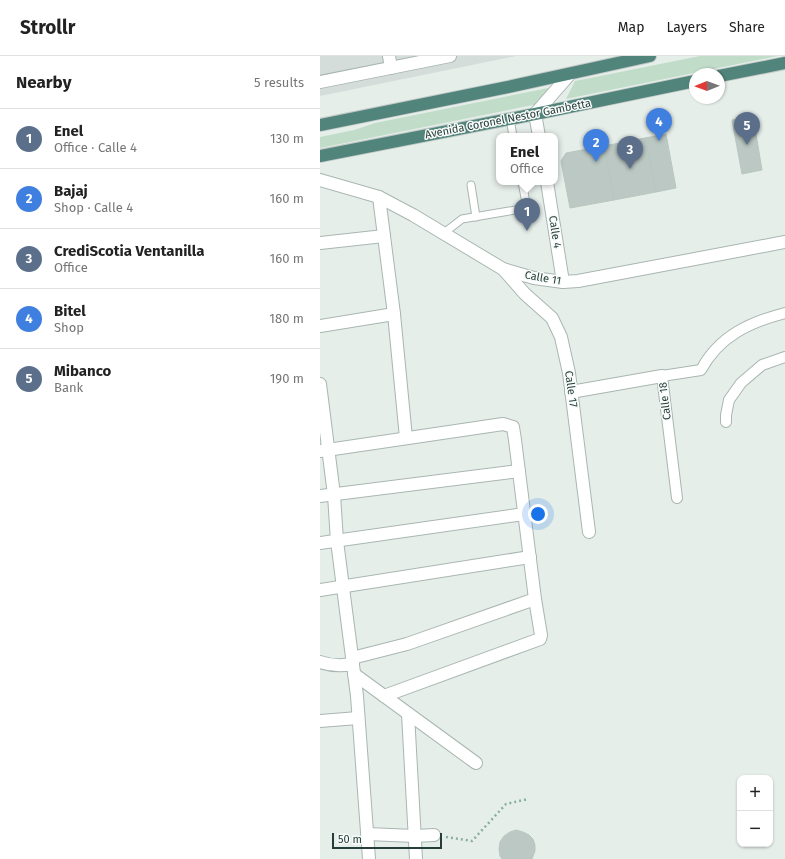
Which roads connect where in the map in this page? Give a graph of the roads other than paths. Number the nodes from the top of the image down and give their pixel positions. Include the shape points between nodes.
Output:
1 (450, 56) edge
2 (603, 56) edge
3 (650, 56) edge
4 (390, 62) edge
5 (785, 62) edge
6 (598, 67) junction
7 (570, 74) junction
8 (725, 75) edge
9 (320, 82) edge
10 (689, 82) edge
11 (535, 114) junction
12 (510, 119) junction
13 (320, 125) edge
14 (512, 133) edge
15 (538, 133) edge
16 (320, 156) edge
17 (320, 180) edge
18 (471, 184) dead end
19 (523, 185) edge
20 (547, 185) edge
21 (379, 197) junction
22 (476, 217) junction
23 (444, 233) junction
24 (384, 236) junction
25 (785, 242) edge
26 (320, 243) edge
27 (503, 269) junction
28 (563, 282) junction
29 (785, 313) edge
30 (394, 314) junction
31 (320, 326) edge
32 (785, 357) edge
33 (662, 376) junction
34 (320, 384) edge
35 (571, 392) junction
36 (726, 422) dead end
37 (406, 438) junction
38 (324, 450) edge
39 (519, 471) junction
40 (334, 495) junction
41 (320, 496) edge
42 (677, 498) dead end
43 (524, 514) junction
44 (589, 532) dead end
45 (337, 542) junction
46 (320, 543) edge
47 (530, 558) junction
48 (343, 587) junction
49 (320, 590) edge
50 (535, 599) junction
51 (320, 662) edge
52 (353, 666) junction
53 (384, 696) junction
54 (408, 714) junction
55 (358, 718) junction
56 (320, 721) edge
57 (476, 763) dead end
58 (367, 834) junction
59 (434, 835) road end
60 (415, 836) junction
61 (369, 859) edge
62 (416, 859) edge

1 - 4 street
2 - 6 highway
3 - 6 highway
4 - 9 street
5 - 8 highway
6 - 7 highway
7 - 11 street
7 - 13 highway
10 - 11 highway, Avenida Coronel Nestor Gambetta
11 - 12 highway, Avenida Coronel Nestor Gambetta
11 - 15 street
12 - 14 lane
12 - 16 highway, Avenida Coronel Nestor Gambetta
17 - 21 street, Calle 11
18 - 22 lane
19 - 22 lane via 527,208
20 - 28 street, Calle 4
21 - 23 street, Calle 11
21 - 24 street
22 - 23 lane via 462,219
23 - 27 street, Calle 11
24 - 26 street
24 - 30 street
25 - 28 street, Calle 11
27 - 28 street, Calle 11 via 534,278
27 - 35 street, Calle 17 via 525,294 552,318 561,337
29 - 33 street, Calle 18 via 748,325 732,335 714,350 701,370
30 - 31 street
30 - 37 street
32 - 36 street via 762,366 741,383 729,400
33 - 35 street
33 - 42 street, Calle 18
34 - 38 street
35 - 44 street, Calle 17
37 - 38 street
37 - 39 street via 503,424 513,427
38 - 40 street
39 - 40 street
39 - 43 street
40 - 41 street
40 - 45 street
43 - 45 street
43 - 47 street
45 - 46 street
45 - 48 street
47 - 48 street
47 - 50 street
48 - 49 street
48 - 52 street
50 - 52 street
50 - 53 street via 540,639
51 - 52 street via 328,665
52 - 53 street
52 - 55 street
53 - 54 street
54 - 57 street
54 - 60 street
55 - 56 street
55 - 58 street
58 - 60 street
58 - 61 street
59 - 60 street
60 - 62 street

